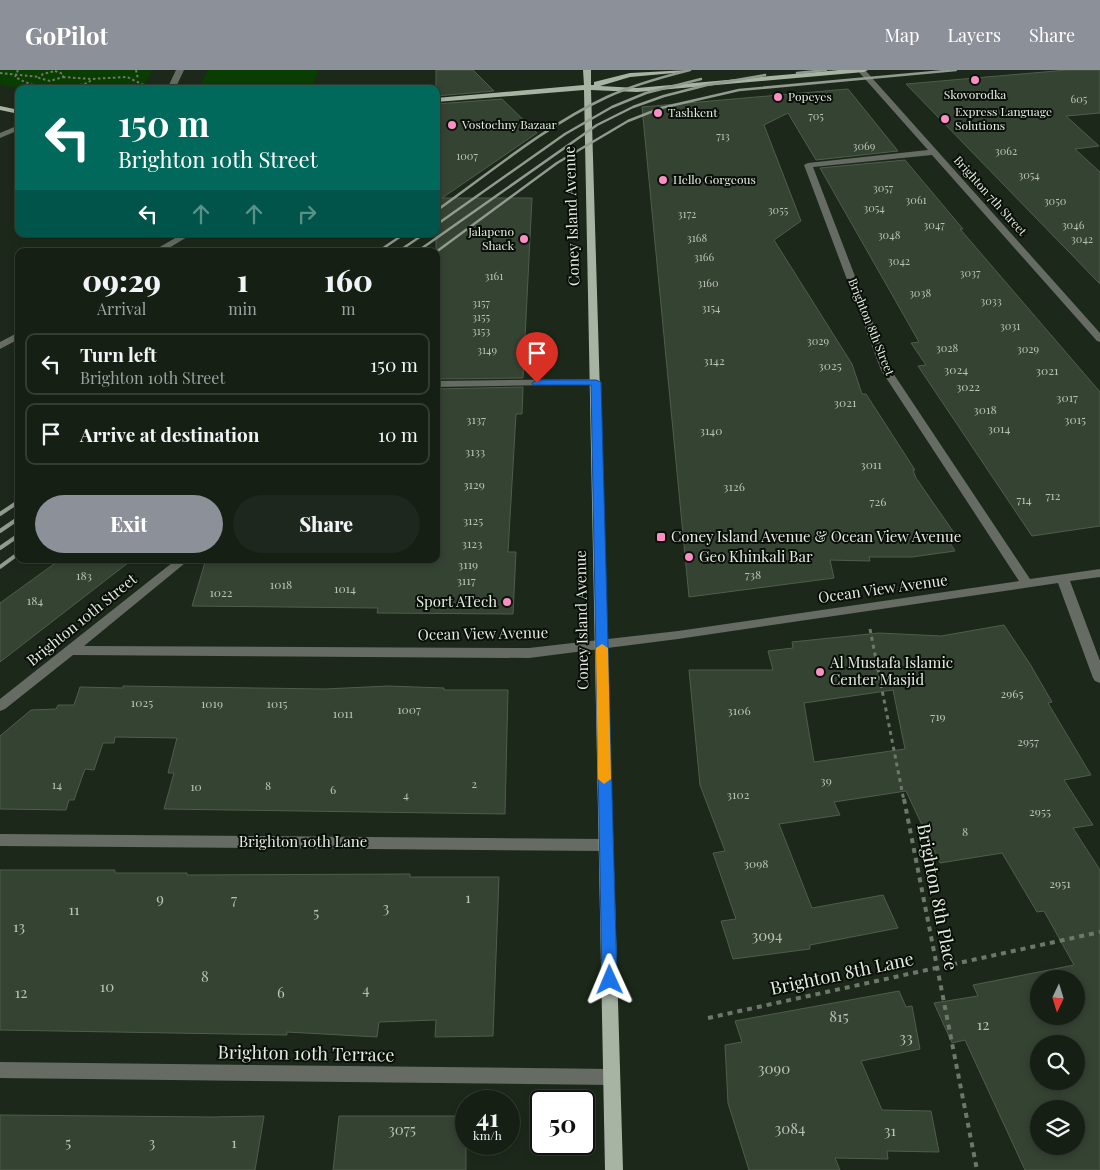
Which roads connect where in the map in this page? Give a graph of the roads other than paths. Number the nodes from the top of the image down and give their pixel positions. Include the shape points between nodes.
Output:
1 (180, 70) edge
2 (587, 70) edge
3 (685, 70) edge
4 (862, 70) edge
5 (172, 85) edge
6 (587, 87) junction
7 (440, 100) edge
8 (0, 108) edge
9 (15, 111) edge
10 (15, 129) edge
11 (0, 136) edge
12 (934, 152) junction
13 (183, 237) edge
14 (163, 248) edge
15 (15, 337) edge
16 (1100, 339) edge
17 (0, 346) edge
18 (596, 382) junction
19 (440, 384) edge
20 (179, 563) edge
21 (1100, 573) edge
22 (1063, 578) junction
23 (1027, 584) junction
24 (602, 644) junction
25 (71, 650) junction
26 (1100, 678) edge
27 (0, 706) edge
28 (0, 840) edge
29 (606, 845) junction
30 (0, 1070) edge
31 (612, 1077) junction
32 (614, 1170) edge

1 - 5 street
2 - 6 main road, Coney Island Avenue
3 - 6 main road via 630,75
4 - 6 main road via 637,90
4 - 12 street, Brighton 7th Street
6 - 7 main road
6 - 18 main road, Coney Island Avenue
8 - 9 main road
10 - 11 street
12 - 16 street, Brighton 7th Street
12 - 23 street, Brighton 8th Street via 808,165 886,370
13 - 14 street
15 - 17 street
18 - 19 street
18 - 24 main road, Coney Island Avenue
20 - 25 street, Brighton 10th Street
21 - 22 street, Ocean View Avenue
22 - 23 street, Ocean View Avenue
22 - 26 street
23 - 24 street, Ocean View Avenue
24 - 25 street, Ocean View Avenue via 529,652
24 - 29 main road, Coney Island Avenue
25 - 27 street, Brighton 10th Street
28 - 29 street, Brighton 10th Lane
29 - 31 main road, Coney Island Avenue
30 - 31 street, Brighton 10th Terrace
31 - 32 main road, Coney Island Avenue

